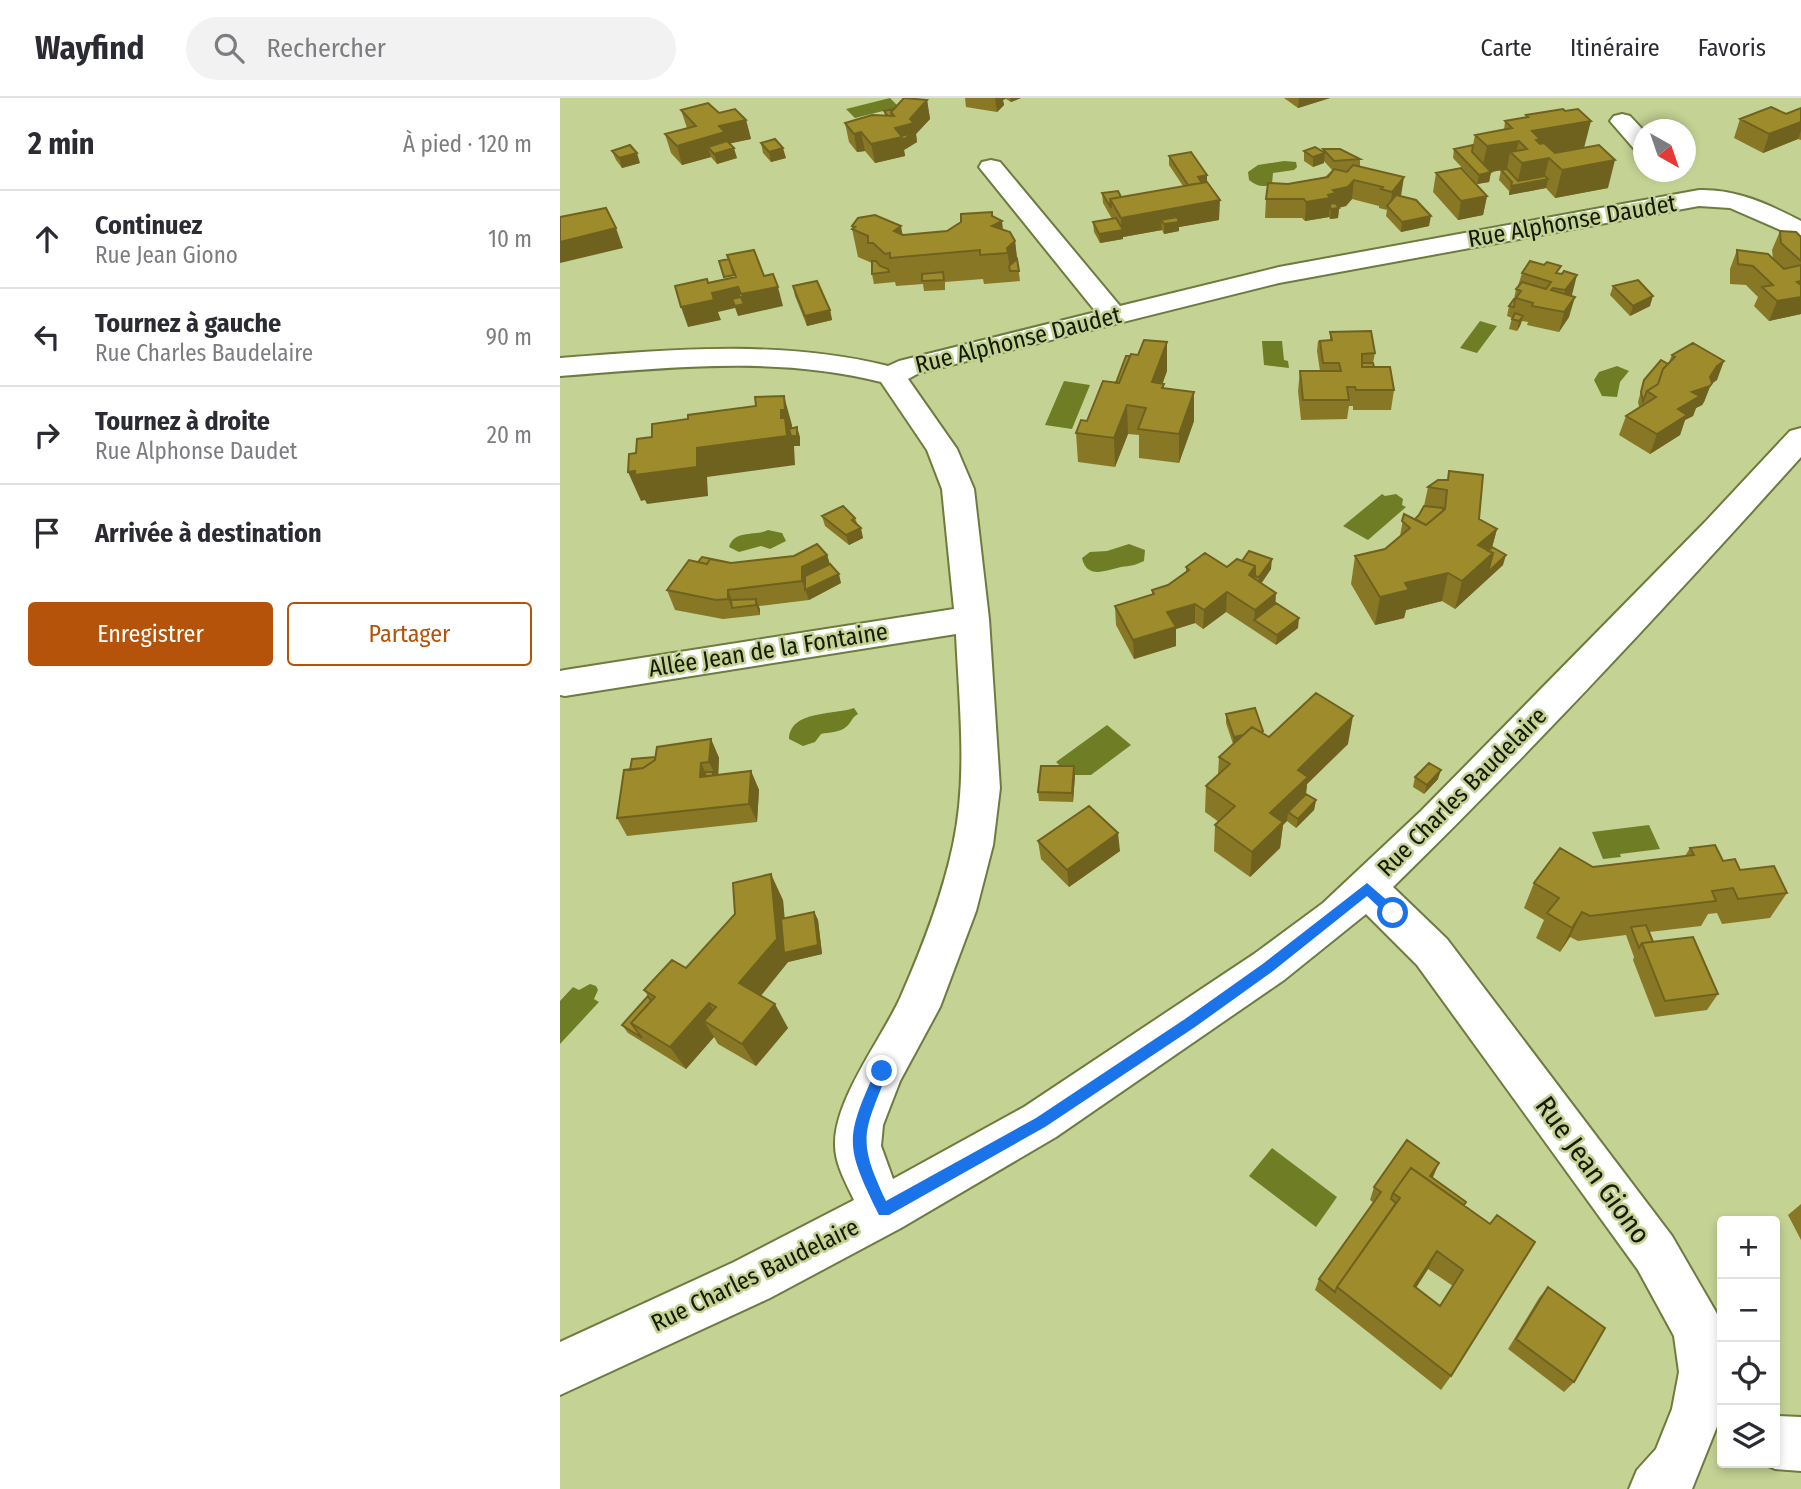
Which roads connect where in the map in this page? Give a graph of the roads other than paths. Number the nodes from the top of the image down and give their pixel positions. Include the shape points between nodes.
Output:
1 (1622, 121) dead end
2 (1633, 134) edge
3 (991, 167) dead end
4 (1801, 232) edge
5 (1114, 315) junction
6 (560, 367) edge
7 (891, 376) junction
8 (1801, 439) edge
9 (972, 618) junction
10 (565, 683) dead end
11 (1367, 888) junction
12 (884, 1210) junction
13 (560, 1369) edge
14 (1710, 1415) edge
15 (1780, 1442) edge
16 (1801, 1444) edge
17 (1656, 1489) edge

1 - 2 street
3 - 5 street
4 - 5 street, Rue Alphonse Daudet via 1701,187 1279,275
5 - 7 street, Rue Alphonse Daudet via 909,367
6 - 7 street via 724,357 835,362
7 - 9 street, Rue Alphonse Daudet via 942,449 958,489
8 - 11 street, Rue Charles Baudelaire
9 - 10 street, Allée Jean de la Fontaine
9 - 12 street, Rue Alphonse Daudet via 981,761 973,845 932,975 870,1095 860,1125 863,1168
11 - 12 street, Rue Charles Baudelaire via 1289,952 1190,1023 1040,1122
11 - 14 street, Rue Jean Giono via 1432,952 1655,1253 1698,1330
12 - 13 street, Rue Charles Baudelaire via 752,1280
14 - 17 street, Rue Jean Giono
15 - 16 street

